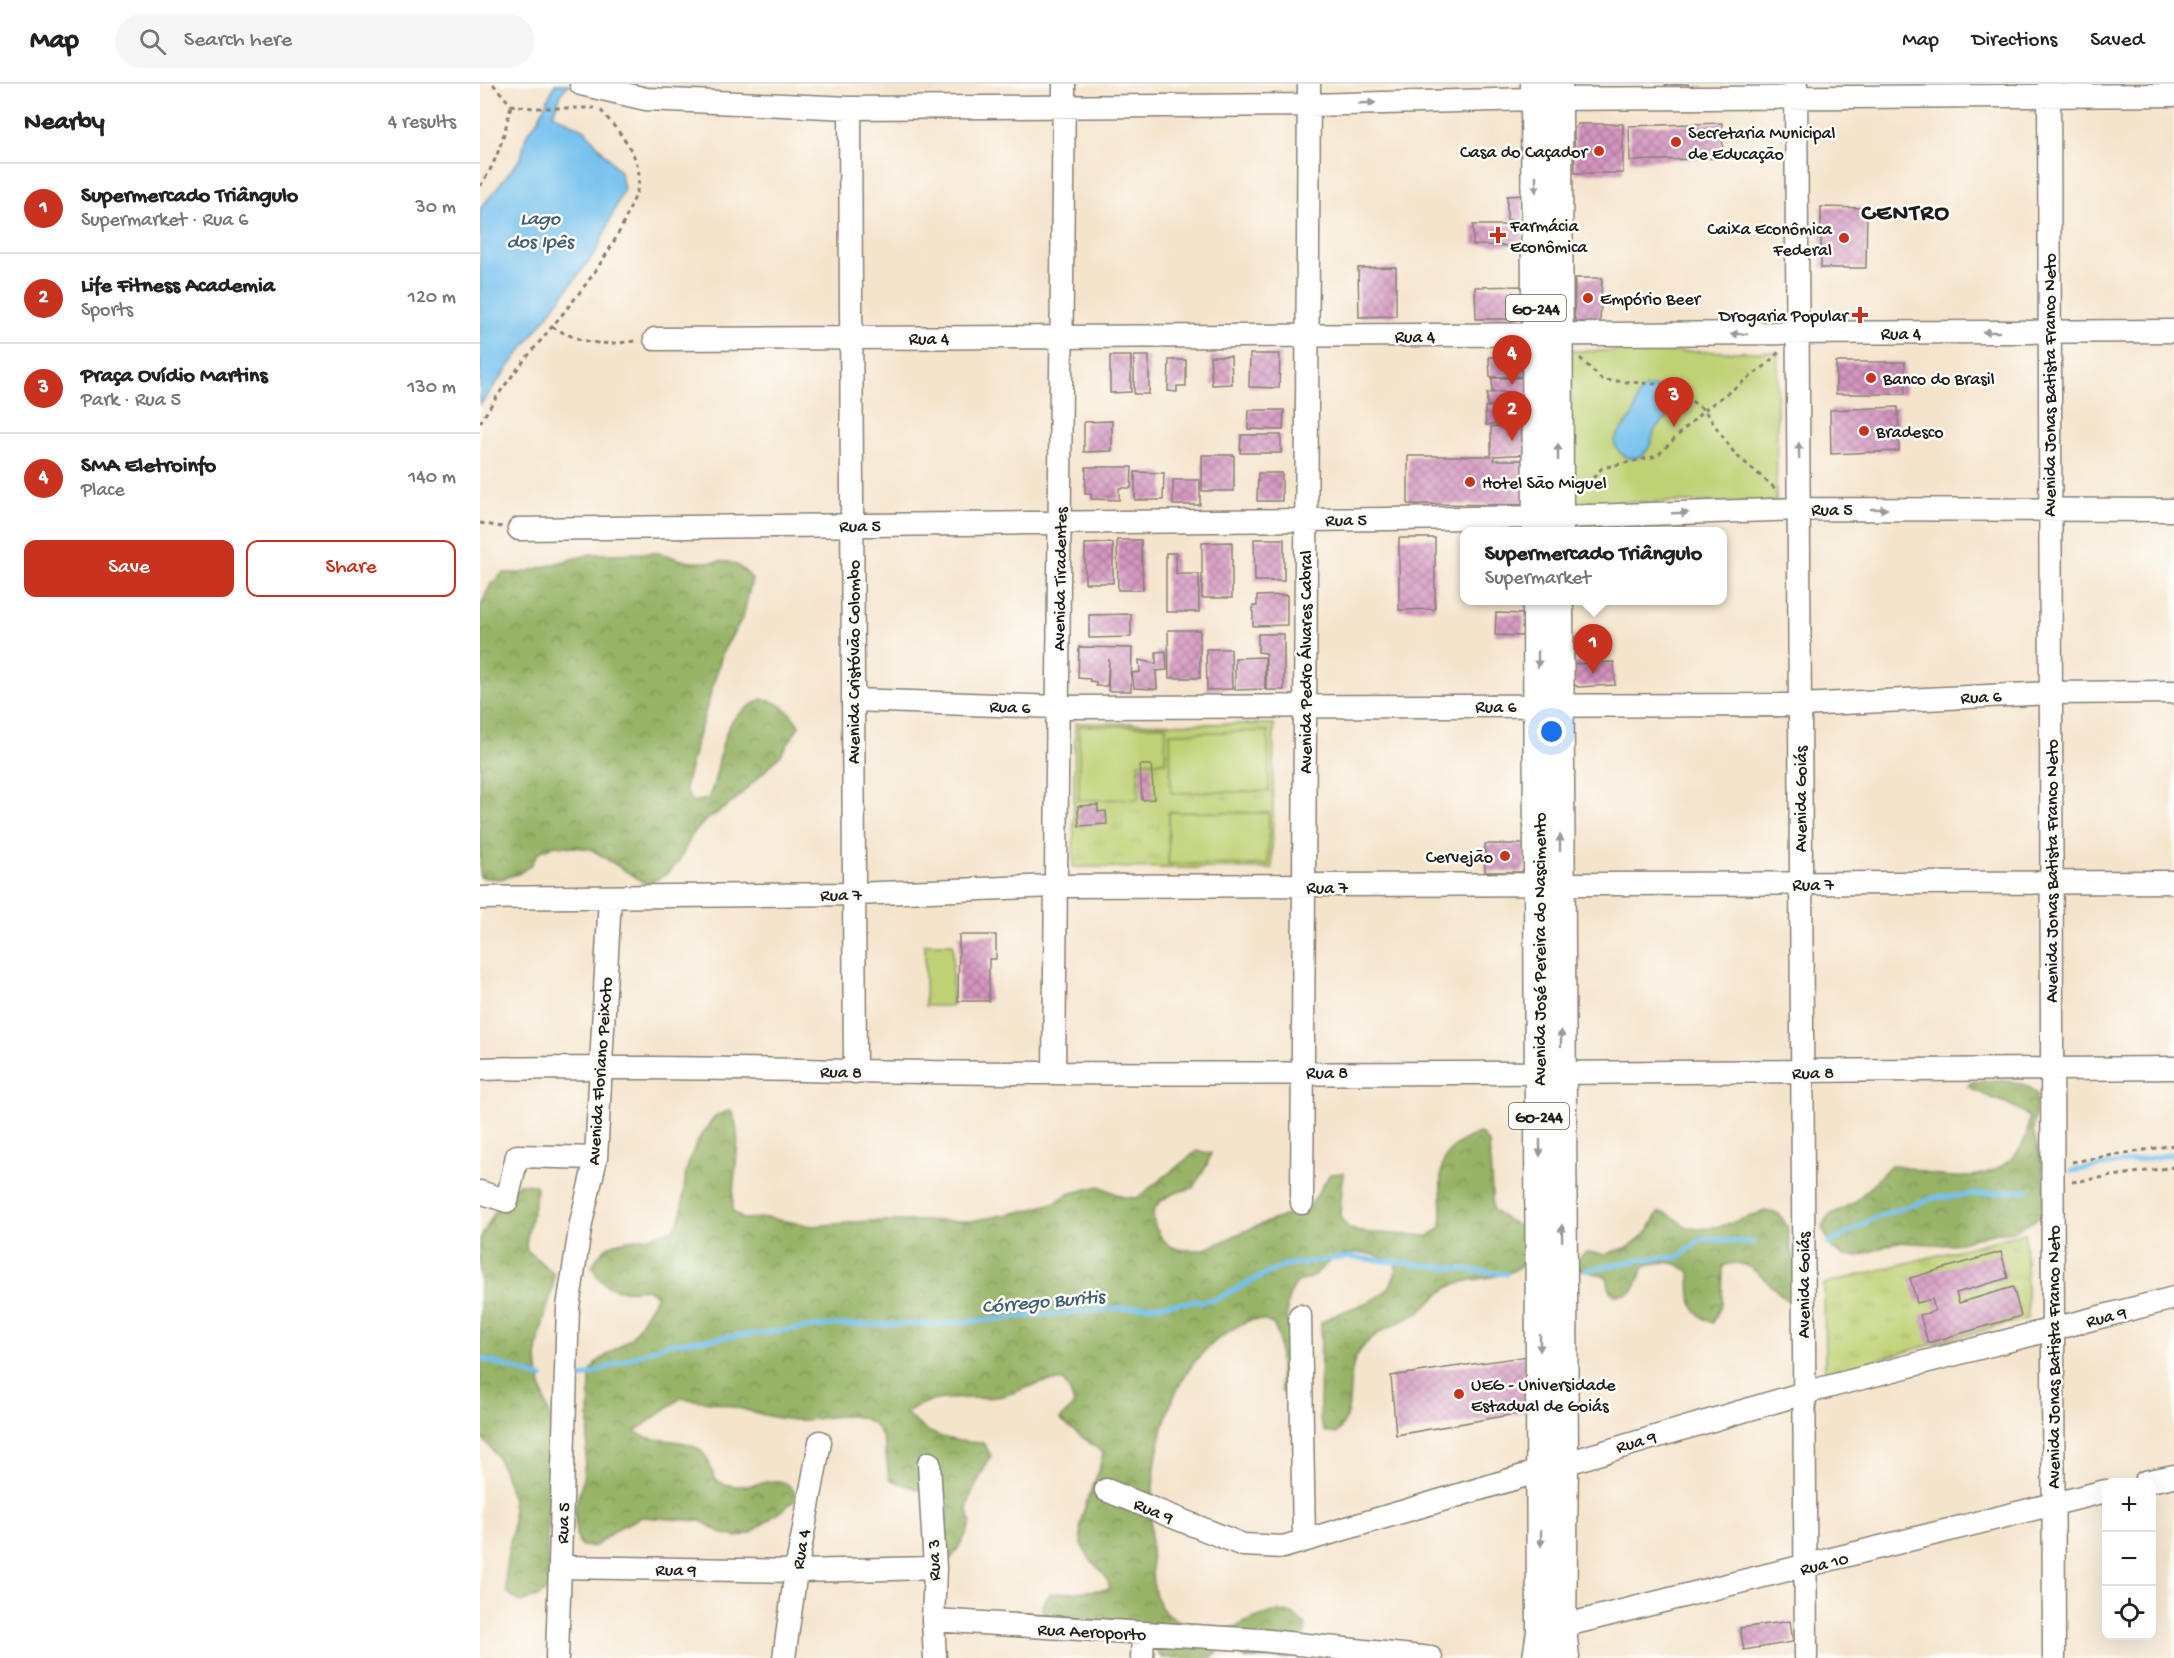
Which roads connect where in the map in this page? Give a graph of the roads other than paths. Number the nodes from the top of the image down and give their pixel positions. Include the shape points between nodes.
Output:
1 (582, 84) edge
2 (2049, 90) edge
3 (1547, 91) edge
4 (1796, 91) edge
5 (1309, 94) edge
6 (1064, 95) edge
7 (2174, 96) edge
8 (850, 108) junction
9 (2174, 331) edge
10 (2050, 332) junction
11 (1797, 334) junction
12 (1547, 336) junction
13 (1061, 337) junction
14 (1307, 337) junction
15 (851, 338) junction
16 (655, 339) road end
17 (1800, 509) junction
18 (2049, 509) junction
19 (2174, 510) edge
20 (1306, 520) junction
21 (1059, 522) junction
22 (1548, 524) edge
23 (852, 525) junction
24 (519, 529) dead end
25 (1539, 605) edge
26 (1559, 605) edge
27 (2174, 692) edge
28 (2051, 693) junction
29 (853, 700) junction
30 (1800, 705) junction
31 (1305, 706) junction
32 (1549, 706) junction
33 (1057, 707) junction
34 (2174, 882) edge
35 (2052, 883) junction
36 (1801, 884) junction
37 (1549, 885) junction
38 (1055, 886) junction
39 (1304, 887) junction
40 (854, 894) junction
41 (610, 897) junction
42 (480, 898) edge
43 (601, 1066) junction
44 (2174, 1068) edge
45 (480, 1069) edge
46 (2052, 1069) junction
47 (855, 1072) junction
48 (1303, 1072) junction
49 (1802, 1072) junction
50 (1054, 1073) junction
51 (1550, 1074) junction
52 (596, 1158) junction
53 (480, 1192) edge
54 (1302, 1203) dead end
55 (2174, 1298) edge
56 (1300, 1316) dead end
57 (2053, 1329) junction
58 (567, 1388) joint
59 (1804, 1393) junction
60 (820, 1442) dead end
61 (929, 1462) dead end
62 (1552, 1465) junction
63 (2174, 1476) edge
64 (2156, 1480) edge
65 (1106, 1490) dead end
66 (2102, 1492) edge
67 (2054, 1503) junction
68 (1304, 1540) junction
69 (561, 1568) junction
70 (935, 1568) junction
71 (1805, 1568) junction
72 (796, 1571) junction
73 (933, 1620) junction
74 (1143, 1634) junction
75 (1547, 1639) edge
76 (557, 1658) edge
77 (784, 1658) edge
78 (935, 1658) edge
79 (1142, 1658) edge
80 (1431, 1658) edge
81 (1565, 1658) edge
82 (1806, 1658) edge
83 (2054, 1658) edge

1 - 8 street via 646,99
2 - 4 street
2 - 7 street
2 - 10 street, Avenida Jonas Batista Franco Neto
3 - 4 street
5 -> 3 street
3 - 12 main road, GO-244
4 - 11 street, Avenida Goiás
5 - 6 street
5 - 14 street, Avenida Pedro Álvares Cabral
6 - 8 street
6 - 13 street, Avenida Tiradentes
8 - 15 street, Avenida Cristóvão Colombo
9 - 10 street, Rua 4
10 -> 11 street, Rua 4
10 - 18 street, Avenida Jonas Batista Franco Neto
11 -> 12 street, Rua 4
17 -> 11 street, Avenida Goiás
12 - 14 street, Rua 4
12 - 22 main road, GO-244
13 - 14 street, Rua 4
13 - 15 street, Rua 4
13 - 21 street, Avenida Tiradentes
14 - 20 street, Avenida Pedro Álvares Cabral
15 - 16 street, Rua 4
15 - 23 street, Avenida Cristóvão Colombo
17 -> 18 street, Rua 5
22 -> 17 street, Rua 5
17 - 30 street, Avenida Goiás
18 - 19 street, Rua 5
18 - 28 street, Avenida Jonas Batista Franco Neto
20 - 21 street, Rua 5
20 - 22 street, Rua 5
20 - 31 street, Avenida Pedro Álvares Cabral
21 - 23 street, Rua 5
21 - 33 street, Avenida Tiradentes
23 - 24 street, Rua 5
23 - 29 street, Avenida Cristóvão Colombo
25 -> 32 main road, Avenida José Pereira do Nascimento / GO-244
26 - 32 main road, Avenida José Pereira do Nascimento / GO-244
27 - 28 street, Rua 6
28 - 30 street, Rua 6
28 - 35 street, Avenida Jonas Batista Franco Neto
29 - 33 street, Rua 6
29 - 40 street, Avenida Cristóvão Colombo
30 - 32 street, Rua 6
30 - 36 street, Avenida Goiás
31 - 32 street, Rua 6
31 - 33 street, Rua 6
31 - 39 street, Avenida Pedro Álvares Cabral
32 - 37 main road, Avenida José Pereira do Nascimento / GO-244
33 - 38 street, Avenida Tiradentes
34 - 35 street, Rua 7
35 - 36 street, Rua 7
35 - 46 street, Avenida Jonas Batista Franco Neto
36 - 37 street, Rua 7
36 - 49 street, Avenida Goiás
37 - 39 street, Rua 7
37 - 51 main road, Avenida José Pereira do Nascimento / GO-244
38 - 39 street, Rua 7
38 - 40 street, Rua 7
38 - 50 street, Avenida Tiradentes
39 - 48 street, Avenida Pedro Álvares Cabral
40 - 41 street, Rua 7
40 - 47 street, Avenida Cristóvão Colombo
41 - 42 street, Rua 7
41 - 43 street, Avenida Floriano Peixoto
43 - 45 street, Rua 8
43 - 47 street, Rua 8
43 - 52 street, Avenida Floriano Peixoto
44 - 46 street, Rua 8
46 - 49 street, Rua 8
46 - 57 street, Avenida Jonas Batista Franco Neto
47 - 50 street, Rua 8
48 - 50 street, Rua 8
48 - 51 street, Rua 8
48 - 54 street, Avenida Pedro Álvares Cabral
49 - 51 street, Rua 8
49 - 59 street, Avenida Goiás
51 - 62 main road, Avenida José Pereira do Nascimento / GO-244
52 - 53 street via 516,1156 507,1201
52 - 58 street, Avenida Floriano Peixoto via 568,1307
55 - 57 street, Rua 9
56 - 68 street
57 - 59 street, Rua 9
57 - 67 street, Avenida Jonas Batista Franco Neto
58 - 69 street, Rua 5
59 - 62 street, Rua 9
59 - 71 street, Avenida Goiás
60 - 72 street, Rua 4
61 - 70 street, Rua 3
62 - 68 street, Rua 9
62 - 75 main road, Avenida José Pereira do Nascimento / GO-244
63 - 64 street
65 - 68 street, Rua 9 via 1243,1545 1282,1547
66 - 67 street, Rua 10
67 - 71 street, Rua 10
67 - 83 street, Avenida Jonas Batista Franco Neto
69 - 72 street, Rua 9
69 - 76 street, Rua 5
70 - 72 street, Rua 9
70 - 73 street, Rua 3
71 - 75 street, Rua 10
71 - 82 street, Avenida Goiás
72 - 77 street, Rua 4
73 - 74 street, Rua Aeroporto
73 - 78 street, Rua 3
74 - 79 street
74 - 80 street, Rua Aeroporto via 1260,1640
75 - 81 main road, Avenida José Pereira do Nascimento / GO-244

